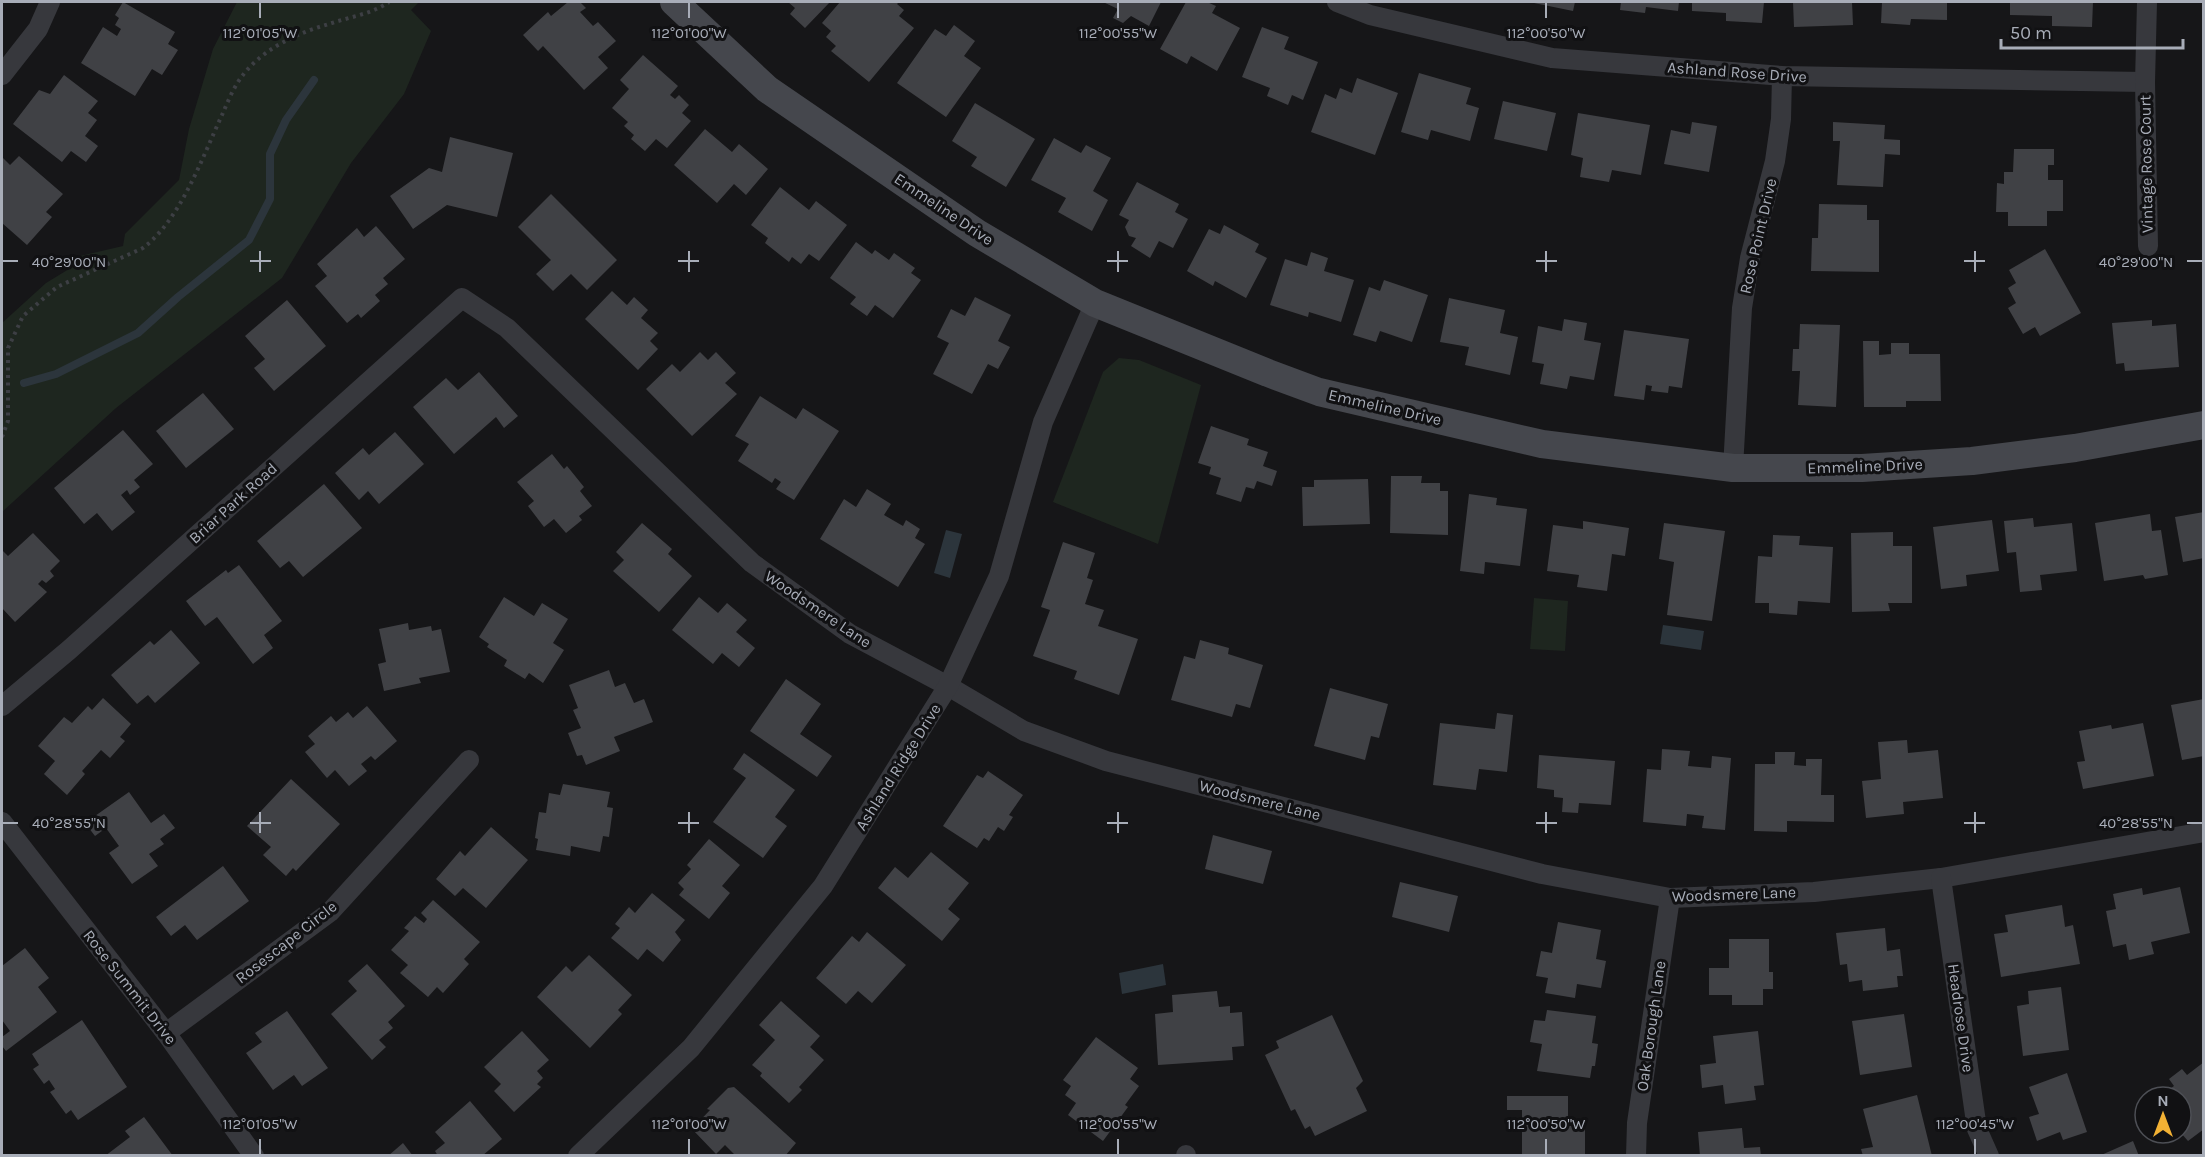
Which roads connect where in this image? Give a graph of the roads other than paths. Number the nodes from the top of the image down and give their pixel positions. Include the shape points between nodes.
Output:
1 (50, 2) edge
2 (674, 2) edge
3 (1337, 2) edge
4 (2147, 2) edge
5 (2, 75) edge
6 (1782, 76) junction
7 (2145, 82) junction
8 (2148, 246) dead end
9 (462, 298) joint
10 (1095, 303) junction
11 (2204, 425) edge
12 (1733, 468) junction
13 (948, 686) junction
14 (2, 706) edge
15 (469, 760) dead end
16 (2, 822) edge
17 (2204, 832) edge
18 (1941, 878) junction
19 (1670, 898) junction
20 (166, 1033) junction
21 (254, 1155) edge
22 (578, 1155) edge
23 (1636, 1155) edge
24 (1989, 1155) edge

1 - 5 street via 38,29
2 - 10 street, Emmeline Drive via 767,89 977,233
3 - 6 street, Ashland Rose Drive via 1370,15 1552,58
4 - 7 street, Vintage Rose Court
6 - 7 street, Ashland Rose Drive
6 - 12 street, Rose Point Drive via 1775,161 1750,258 1742,308
7 - 8 street, Vintage Rose Court
9 - 13 street, Woodsmere Lane via 507,328 752,563 850,634
9 - 14 street, Briar Park Road
10 - 12 street, Emmeline Drive via 1319,392 1542,444
10 - 13 street, Ashland Ridge Drive via 1043,422 999,576
11 - 12 street, Emmeline Drive via 1972,461 1862,468
13 - 19 street, Woodsmere Lane via 1024,731 1106,761 1542,874
13 - 22 street, Ashland Ridge Drive via 823,886 691,1048
15 - 20 street, Rosescape Circle via 330,912
16 - 20 street, Rose Summit Drive
17 - 18 street, Woodsmere Lane
18 - 19 street, Woodsmere Lane via 1814,892
18 - 24 street, Headrose Drive via 1977,1129
19 - 23 street, Oak Borough Lane via 1636,1123
20 - 21 street, Rose Summit Drive

